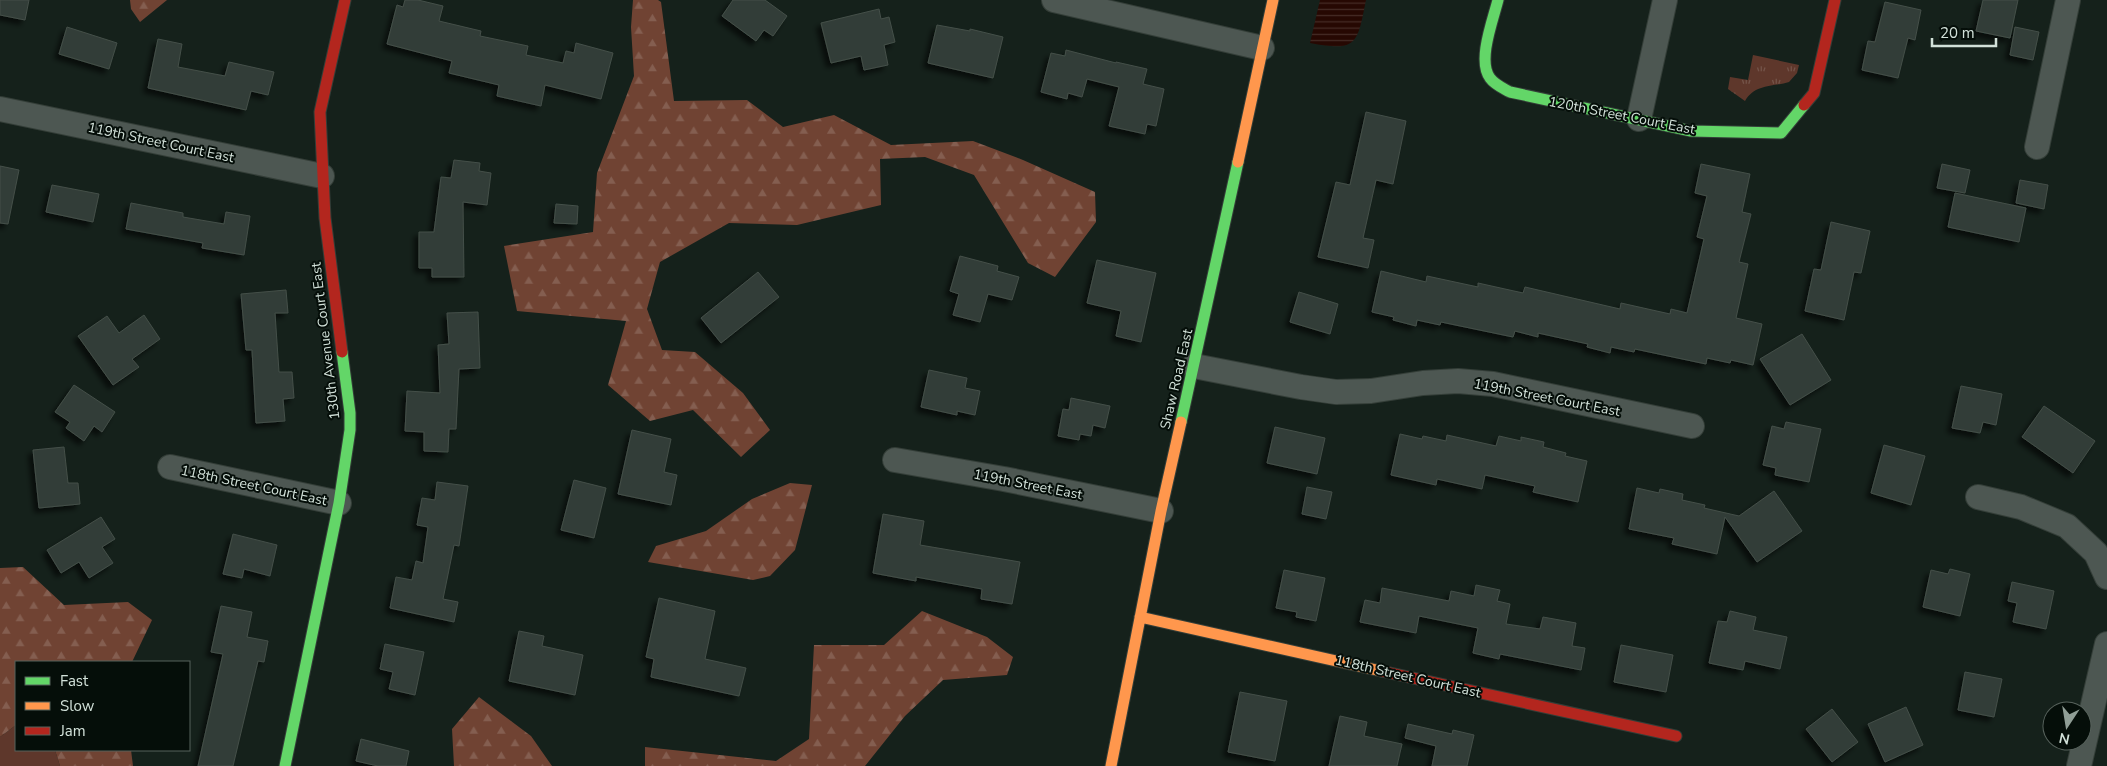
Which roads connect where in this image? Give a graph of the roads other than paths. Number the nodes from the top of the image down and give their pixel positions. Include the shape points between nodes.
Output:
1 (345, 0) edge
2 (1054, 0) edge
3 (1273, 0) edge
4 (1498, 0) edge
5 (1665, 0) edge
6 (1835, 0) edge
7 (2068, 0) edge
8 (1262, 48) junction
9 (0, 109) edge
10 (1639, 119) junction
11 (2037, 147) dead end
12 (322, 176) junction
13 (1194, 366) junction
14 (1692, 426) dead end
15 (895, 460) dead end
16 (170, 467) dead end
17 (1978, 497) dead end
18 (339, 503) junction
19 (1161, 511) junction
20 (2107, 577) edge
21 (1140, 617) junction
22 (2107, 644) edge
23 (1676, 736) dead end
24 (285, 766) edge
25 (1111, 766) edge
26 (2080, 766) edge

1 - 12 street, 130th Avenue Court East via 320,112
2 - 8 street
3 - 8 street, Shaw Road East
4 - 10 street, 120th Street Court East via 1485,61 1495,84 1510,92
5 - 10 street
6 - 10 street, 120th Street Court East via 1814,93 1782,133 1691,131
7 - 11 street
8 - 13 street, Shaw Road East
9 - 12 street, 119th Street Court East
12 - 18 street, 130th Avenue Court East via 350,413
13 - 14 street, 119th Street Court East via 1336,392 1371,391 1423,383 1493,384
13 - 19 street, Shaw Road East
15 - 19 street, 119th Street East
16 - 18 street, 118th Street Court East
17 - 20 street via 2022,506 2067,526 2096,553
18 - 24 street, 130th Avenue Court East
19 - 21 street, Shaw Road East
21 - 23 street, 118th Street Court East
21 - 25 street, Shaw Road East
22 - 26 street

